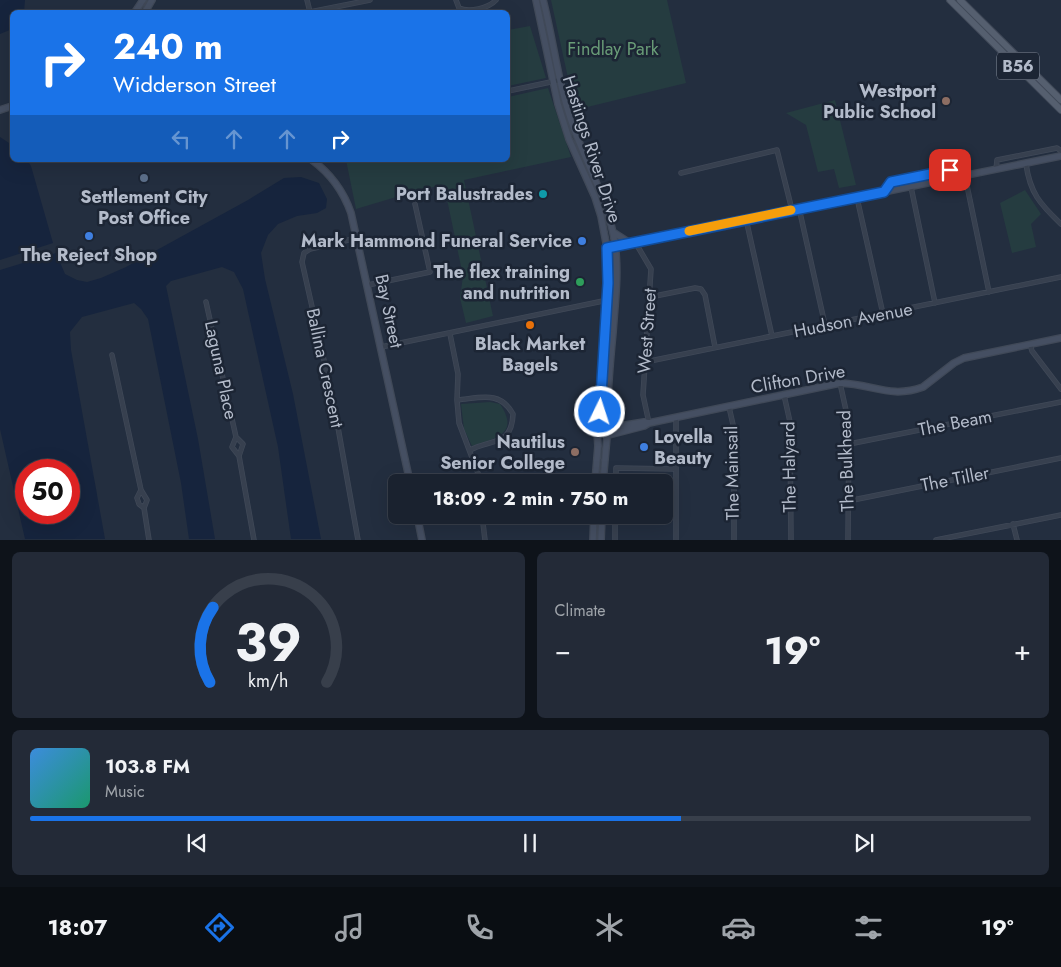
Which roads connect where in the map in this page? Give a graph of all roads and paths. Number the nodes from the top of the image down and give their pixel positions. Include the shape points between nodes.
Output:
1 (370, 0) edge
2 (456, 0) edge
3 (496, 0) edge
4 (536, 0) edge
5 (543, 0) edge
6 (950, 0) edge
7 (960, 0) edge
8 (320, 10) edge
9 (560, 80) junction
10 (552, 82) junction
11 (510, 91) edge
12 (1061, 100) edge
13 (1061, 110) edge
14 (1061, 151) edge
15 (1061, 156) edge
16 (314, 162) edge
17 (1026, 164) junction
18 (996, 170) junction
19 (681, 173) dead end
20 (962, 177) junction
21 (911, 187) junction
22 (884, 192) junction
23 (857, 198) junction
24 (415, 204) dead end
25 (799, 208) junction
26 (792, 210) junction
27 (746, 219) junction
28 (1061, 224) edge
29 (613, 232) junction
30 (357, 238) junction
31 (634, 242) junction
32 (616, 246) junction
33 (607, 248) junction
34 (1061, 277) edge
35 (368, 285) junction
36 (989, 292) junction
37 (650, 298) junction
38 (607, 300) junction
39 (616, 300) junction
40 (206, 302) dead end
41 (936, 303) junction
42 (883, 314) junction
43 (825, 325) junction
44 (450, 334) junction
45 (772, 336) junction
46 (1061, 338) edge
47 (1030, 344) junction
48 (381, 347) junction
49 (716, 347) junction
50 (112, 355) dead end
51 (645, 362) junction
52 (840, 383) junction
53 (1061, 389) edge
54 (784, 395) junction
55 (457, 400) junction
56 (1061, 402) edge
57 (729, 407) junction
58 (676, 418) junction
59 (649, 423) junction
60 (608, 427) junction
61 (598, 432) junction
62 (608, 436) junction
63 (236, 437) junction
64 (849, 444) junction
65 (470, 450) junction
66 (239, 456) junction
67 (1061, 458) edge
68 (676, 468) junction
69 (408, 474) edge
70 (478, 474) edge
71 (595, 474) edge
72 (604, 474) edge
73 (616, 474) edge
74 (141, 490) junction
75 (848, 500) junction
76 (144, 508) junction
77 (1061, 515) edge
78 (418, 524) edge
79 (483, 524) edge
80 (594, 524) edge
81 (602, 524) edge
82 (615, 524) edge
83 (1014, 524) junction
84 (149, 540) edge
85 (254, 540) edge
86 (358, 540) edge
87 (422, 540) edge
88 (485, 540) edge
89 (593, 540) edge
90 (601, 540) edge
91 (615, 540) edge
92 (676, 540) edge
93 (734, 540) edge
94 (790, 540) edge
95 (848, 540) edge
96 (936, 540) edge
97 (1017, 540) edge

1 - 8 street
2 - 3 street via 460,8 468,10 490,6
4 - 10 street, Hastings River Drive
5 - 9 street, Hastings River Drive
6 - 13 main road, B56
7 - 12 main road, B56
9 - 10 street
9 - 29 street, Hastings River Drive via 572,126 603,196
10 - 11 street
10 - 33 street, Hastings River Drive via 569,139 595,197
14 - 18 street via 1057,148 998,160
15 - 17 street
16 - 30 street, Bay Street via 332,177 342,192
17 - 18 street
17 - 28 street via 1033,193
18 - 20 street
19 - 26 street via 778,150
20 - 21 street
20 - 22 street via 955,171 945,170 891,182
20 - 36 street
21 - 22 street
21 - 41 street
22 - 23 street
23 - 25 street
23 - 42 street
24 - 35 street via 430,272
25 - 26 street
25 - 43 street
26 - 27 street
27 - 31 street
27 - 45 street
29 - 31 street
29 - 32 street, Hastings River Drive
30 - 35 street, Bay Street
30 - 86 street, Ballina Crescent via 310,249 302,262 332,397
31 - 32 street
31 - 37 street, West Street via 651,269
32 - 33 street
32 - 39 street, Hastings River Drive
33 - 38 street, Hastings River Drive
34 - 36 street, Hudson Avenue
35 - 48 street, Bay Street
36 - 41 street, Hudson Avenue
37 - 49 street via 702,289
37 - 51 street, West Street
38 - 39 street
38 - 44 street
38 - 61 street, Hastings River Drive
39 - 60 street, Hastings River Drive
40 - 63 street, Laguna Place
41 - 42 street, Hudson Avenue
42 - 43 street, Hudson Avenue
43 - 45 street, Hudson Avenue
44 - 48 street
44 - 55 street via 458,374
45 - 49 street, Hudson Avenue
46 - 47 street, Clifton Drive
47 - 52 street, Clifton Drive via 964,358 924,387 900,393
47 - 53 street
48 - 69 street, Bay Street
49 - 51 street, Hudson Avenue
50 - 74 street
51 - 59 street, West Street via 643,396
52 - 54 street, Clifton Drive
52 - 64 street, The Bulkhead
54 - 57 street, Clifton Drive
54 - 94 street, The Halyard via 790,422
55 - 65 street via 459,423
55 - 65 street via 494,397 504,401 513,414 510,432 504,438
56 - 64 street, The Beam
57 - 58 street, Clifton Drive
57 - 93 street, The Mainsail via 734,429
58 - 59 street, Clifton Drive
58 - 68 street
59 - 60 street, Clifton Drive
59 - 62 street, Clifton Drive
60 - 61 street, Clifton Drive via 602,426
60 - 62 street, Hastings River Drive
61 - 62 street via 602,438
61 - 71 street, Hastings River Drive
62 - 72 street
63 - 66 street, Laguna Place via 232,447
63 - 66 street, Laguna Place via 243,444
64 - 75 street, The Bulkhead
65 - 70 street
66 - 85 street, Laguna Place
67 - 75 street, The Tiller
68 - 73 street via 616,468
68 - 92 street
74 - 76 street via 148,500
74 - 76 street via 137,498
75 - 95 street, The Bulkhead
76 - 84 street
77 - 83 street
78 - 87 street
79 - 88 street
80 - 89 street
81 - 90 street
82 - 91 street
83 - 96 street
83 - 97 street

